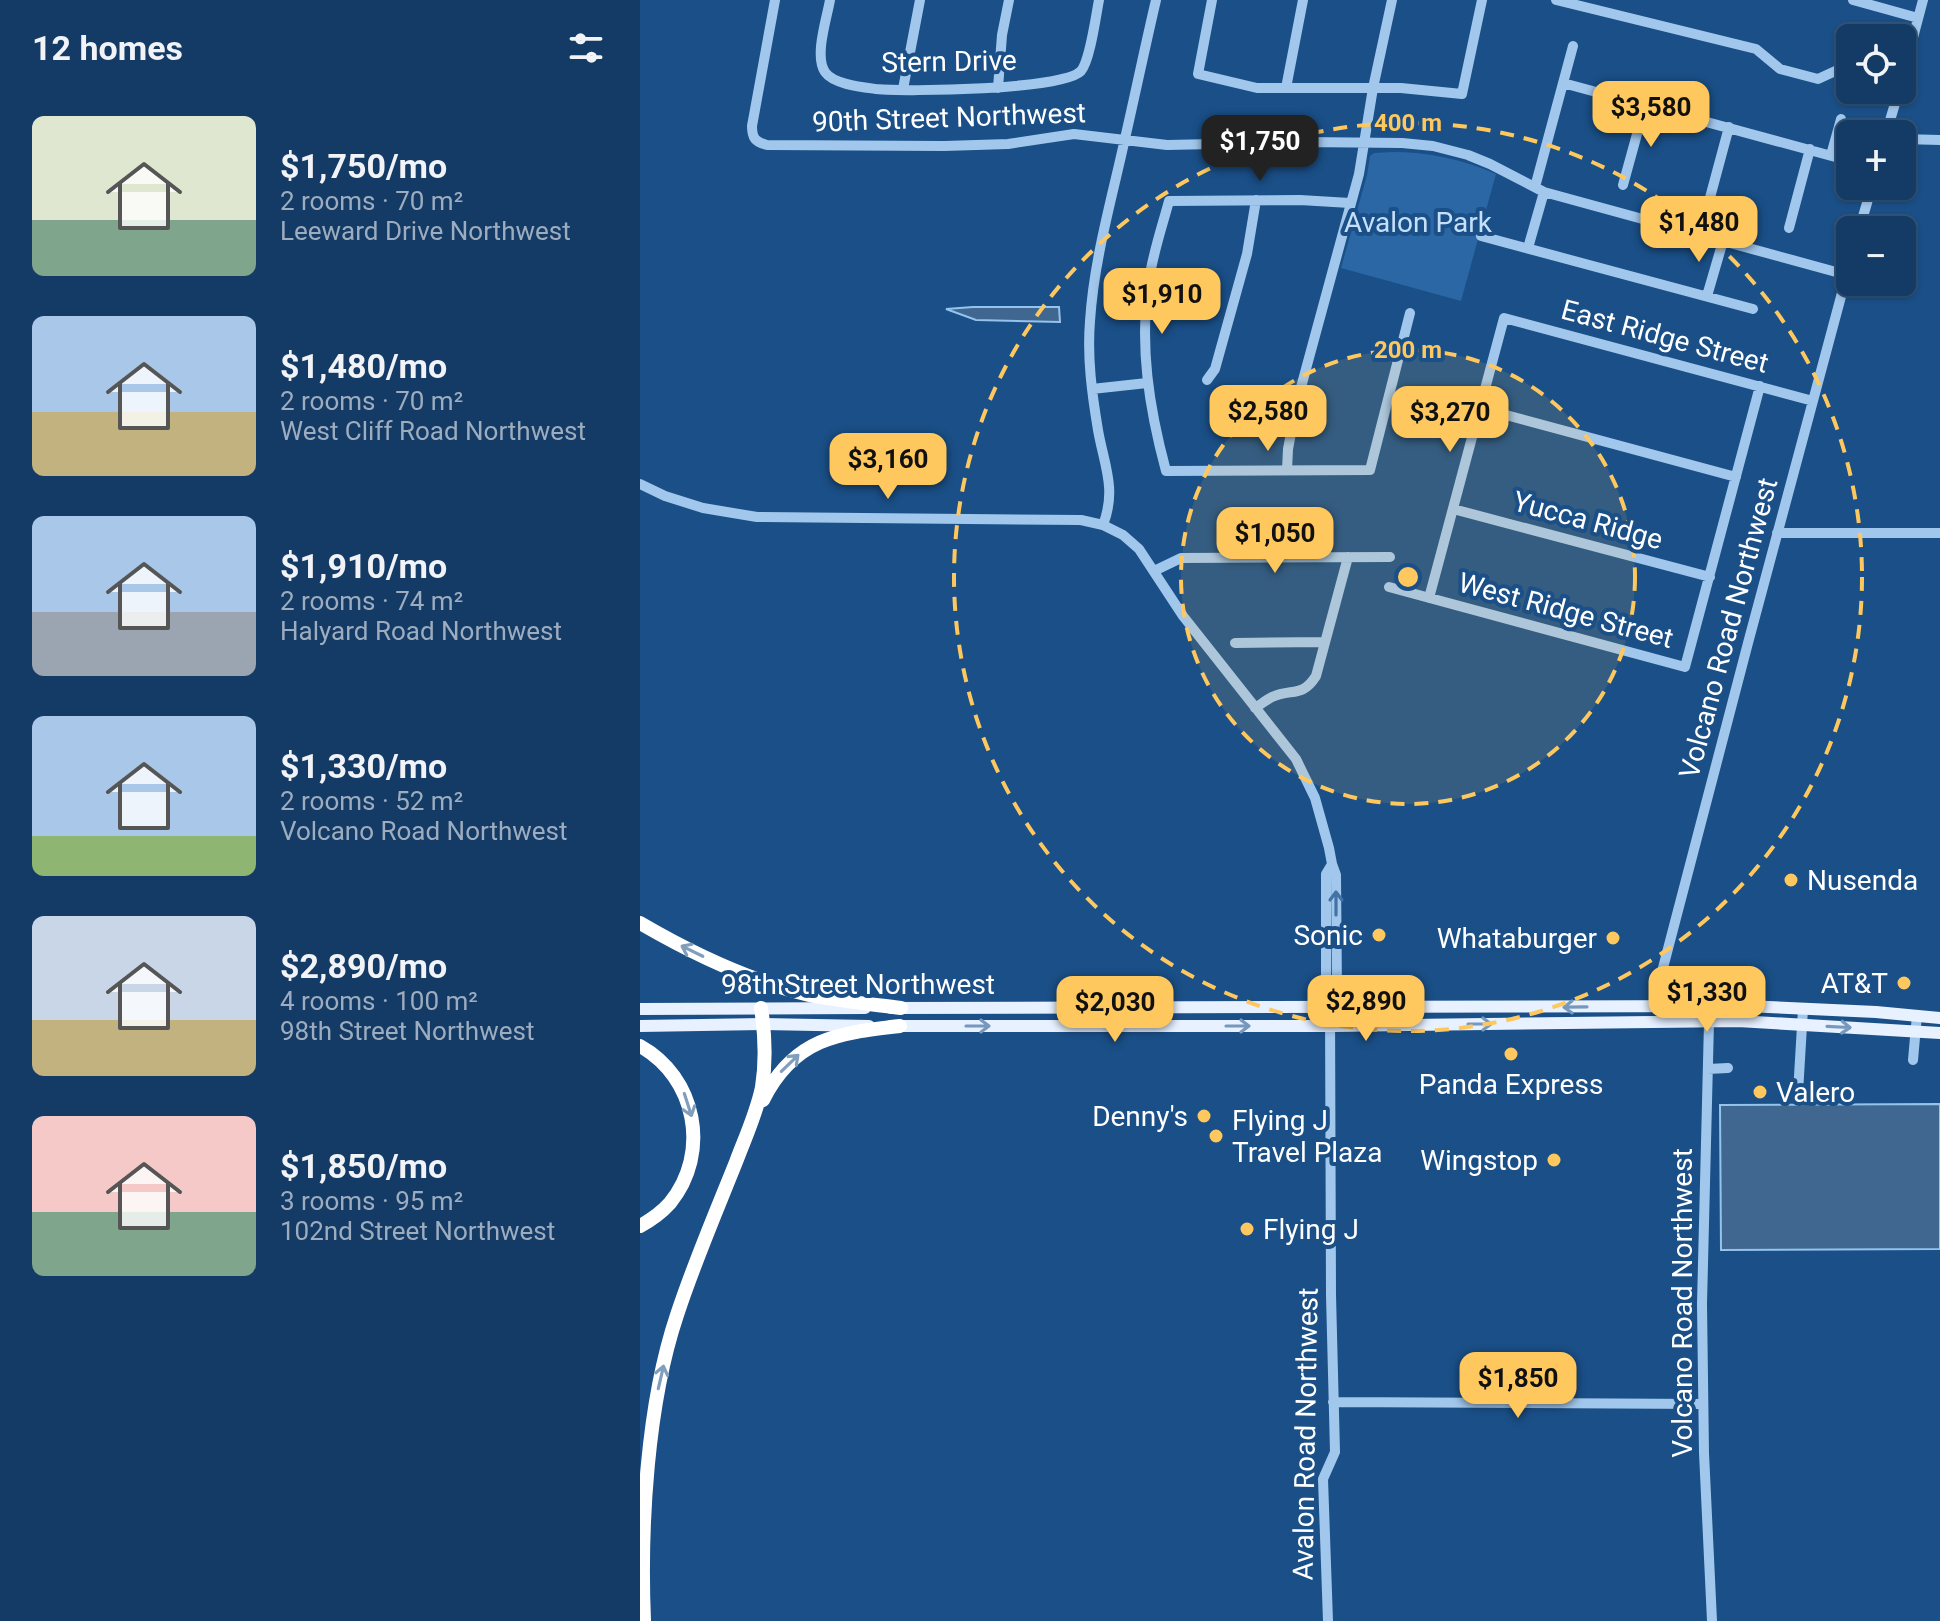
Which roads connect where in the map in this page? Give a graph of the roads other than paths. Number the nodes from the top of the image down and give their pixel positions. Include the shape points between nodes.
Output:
1 (775, 0) edge
2 (830, 0) edge
3 (920, 0) edge
4 (1009, 0) edge
5 (1099, 0) edge
6 (1156, 0) edge
7 (1212, 0) edge
8 (1303, 0) edge
9 (1392, 0) edge
10 (1482, 0) edge
11 (1556, 0) edge
12 (1853, 0) edge
13 (1923, 0) edge
14 (1918, 18) junction
15 (1916, 26) edge
16 (1573, 46) dead end
17 (1836, 71) edge
18 (1563, 83) junction
19 (998, 88) junction
20 (1286, 88) junction
21 (1373, 88) junction
22 (903, 89) junction
23 (1645, 105) junction
24 (1841, 119) dead end
25 (1729, 127) junction
26 (1916, 139) edge
27 (1125, 140) junction
28 (1940, 140) edge
29 (1364, 142) junction
30 (1810, 149) junction
31 (1831, 155) junction
32 (1836, 157) edge
33 (1623, 185) dead end
34 (1539, 190) junction
35 (1256, 200) junction
36 (1350, 203) junction
37 (1708, 205) dead end
38 (1789, 228) dead end
39 (1481, 236) dead end
40 (1723, 241) junction
41 (1528, 248) junction
42 (1836, 272) edge
43 (1707, 296) junction
44 (1841, 296) edge
45 (1753, 309) dead end
46 (1410, 313) dead end
47 (1207, 380) dead end
48 (1147, 383) junction
49 (1760, 386) junction
50 (1092, 389) junction
51 (1813, 401) junction
52 (1480, 408) junction
53 (1287, 470) junction
54 (1736, 477) junction
55 (640, 484) edge
56 (1453, 509) junction
57 (1103, 525) junction
58 (1777, 533) junction
59 (1940, 533) edge
60 (1348, 557) junction
61 (1390, 557) dead end
62 (1154, 571) junction
63 (1710, 577) junction
64 (1389, 587) dead end
65 (1429, 598) junction
66 (1325, 642) junction
67 (1235, 643) dead end
68 (1255, 708) junction
69 (640, 923) edge
70 (1653, 1006) junction
71 (901, 1008) junction
72 (1330, 1008) junction
73 (640, 1009) edge
74 (1803, 1009) junction
75 (1736, 1011) junction
76 (1917, 1015) junction
77 (762, 1016) junction
78 (1940, 1018) edge
79 (1676, 1022) junction
80 (1709, 1022) junction
81 (1594, 1024) junction
82 (1802, 1025) junction
83 (640, 1026) edge
84 (900, 1026) junction
85 (1330, 1026) junction
86 (1915, 1031) junction
87 (1940, 1033) edge
88 (640, 1046) edge
89 (1913, 1060) dead end
90 (1728, 1068) dead end
91 (1708, 1069) junction
92 (1798, 1093) dead end
93 (748, 1129) junction
94 (640, 1226) edge
95 (1333, 1402) junction
96 (1703, 1404) junction
97 (644, 1621) edge
98 (1328, 1621) edge
99 (1712, 1621) edge

1 - 27 street, 90th Street Northwest via 752,126 757,143 1008,144 1074,134
2 - 22 street, Stern Drive via 820,54 826,75 877,89
3 - 22 street
4 - 19 street
5 - 19 street, Stern Drive via 1081,71 1069,79
6 - 27 street
7 - 20 street via 1198,74 1257,88
8 - 20 street
9 - 21 street
10 - 21 street via 1462,94
11 - 17 street via 1756,49 1780,69 1818,79
12 - 14 street
13 - 14 street
14 - 15 street
16 - 18 street
18 - 23 street
18 - 34 street
19 - 22 street, Stern Drive
20 - 21 street
21 - 29 street
23 - 25 street
23 - 33 street
24 - 31 street
25 - 30 street
25 - 37 street
26 - 28 street
27 - 29 street, 90th Street Northwest via 1167,145
27 - 50 street via 1094,280
29 - 34 street, 90th Street Northwest via 1433,146 1468,155
29 - 36 street
30 - 31 street
30 - 38 street
31 - 32 street
34 - 40 street, 90th Street Northwest
34 - 41 street
35 - 36 street
35 - 47 street via 1247,254 1215,369
35 - 48 street via 1169,201 1149,279
36 - 53 street via 1297,402
39 - 41 street
40 - 42 street, 90th Street Northwest
40 - 43 street
41 - 43 street
43 - 45 street
44 - 51 street, Volcano Road Northwest
46 - 53 street via 1370,470
48 - 50 street
48 - 53 street via 1166,471
49 - 51 street, East Ridge Street
49 - 52 street, East Ridge Street via 1504,318
49 - 54 street
50 - 57 street via 1110,482
51 - 58 street, Volcano Road Northwest
52 - 54 street
52 - 56 street
54 - 63 street
55 - 57 street via 703,508 757,517 1081,520
56 - 63 street, Yucca Ridge
56 - 65 street
57 - 62 street, Avalon Road Northwest via 1139,549
58 - 59 street
58 - 70 street, Volcano Road Northwest
60 - 61 street
60 - 62 street via 1181,558
60 - 66 street
62 - 68 street, Avalon Road Northwest
63 - 65 street, West Ridge Street via 1685,667
64 - 65 street, West Ridge Street
66 - 67 street
66 - 68 street via 1310,686
68 - 72 street, Avalon Road Northwest via 1296,759 1315,798 1336,875 1337,994
71 -> 69 highway via 787,989 723,966
70 -> 72 main road, 98th Street Northwest
70 - 75 main road, 98th Street Northwest
70 - 81 main road via 1650,1015 1607,1017
71 - 72 main road, 98th Street Northwest
71 - 77 main road, 98th Street Northwest
72 - 85 street, Avalon Road Northwest
73 - 77 main road, 98th Street Northwest
74 - 75 main road, 98th Street Northwest
74 - 76 main road, 98th Street Northwest
74 - 82 street
75 - 79 main road
75 - 80 street
76 - 78 main road, 98th Street Northwest
76 - 86 street
77 - 83 main road, 98th Street Northwest
77 - 84 main road, 98th Street Northwest
77 - 93 highway via 761,1089
79 - 80 main road, 98th Street Northwest
79 - 81 main road, 98th Street Northwest
80 - 82 main road, 98th Street Northwest
80 - 91 street, Volcano Road Northwest
85 -> 81 main road, 98th Street Northwest
82 -> 86 main road, 98th Street Northwest
82 - 92 street
84 -> 85 main road, 98th Street Northwest
93 -> 84 highway via 769,1087 812,1045 843,1034
85 - 95 street, Avalon Road Northwest
86 - 87 main road, 98th Street Northwest
86 - 89 street
88 -> 94 highway via 680,1085 691,1111 694,1139 675,1196
90 - 91 street
91 - 96 street, Volcano Road Northwest
97 -> 93 highway via 641,1558 651,1420 675,1319
95 - 96 street
95 - 98 street, Avalon Road Northwest via 1335,1452 1323,1479
96 - 99 street, Volcano Road Northwest

